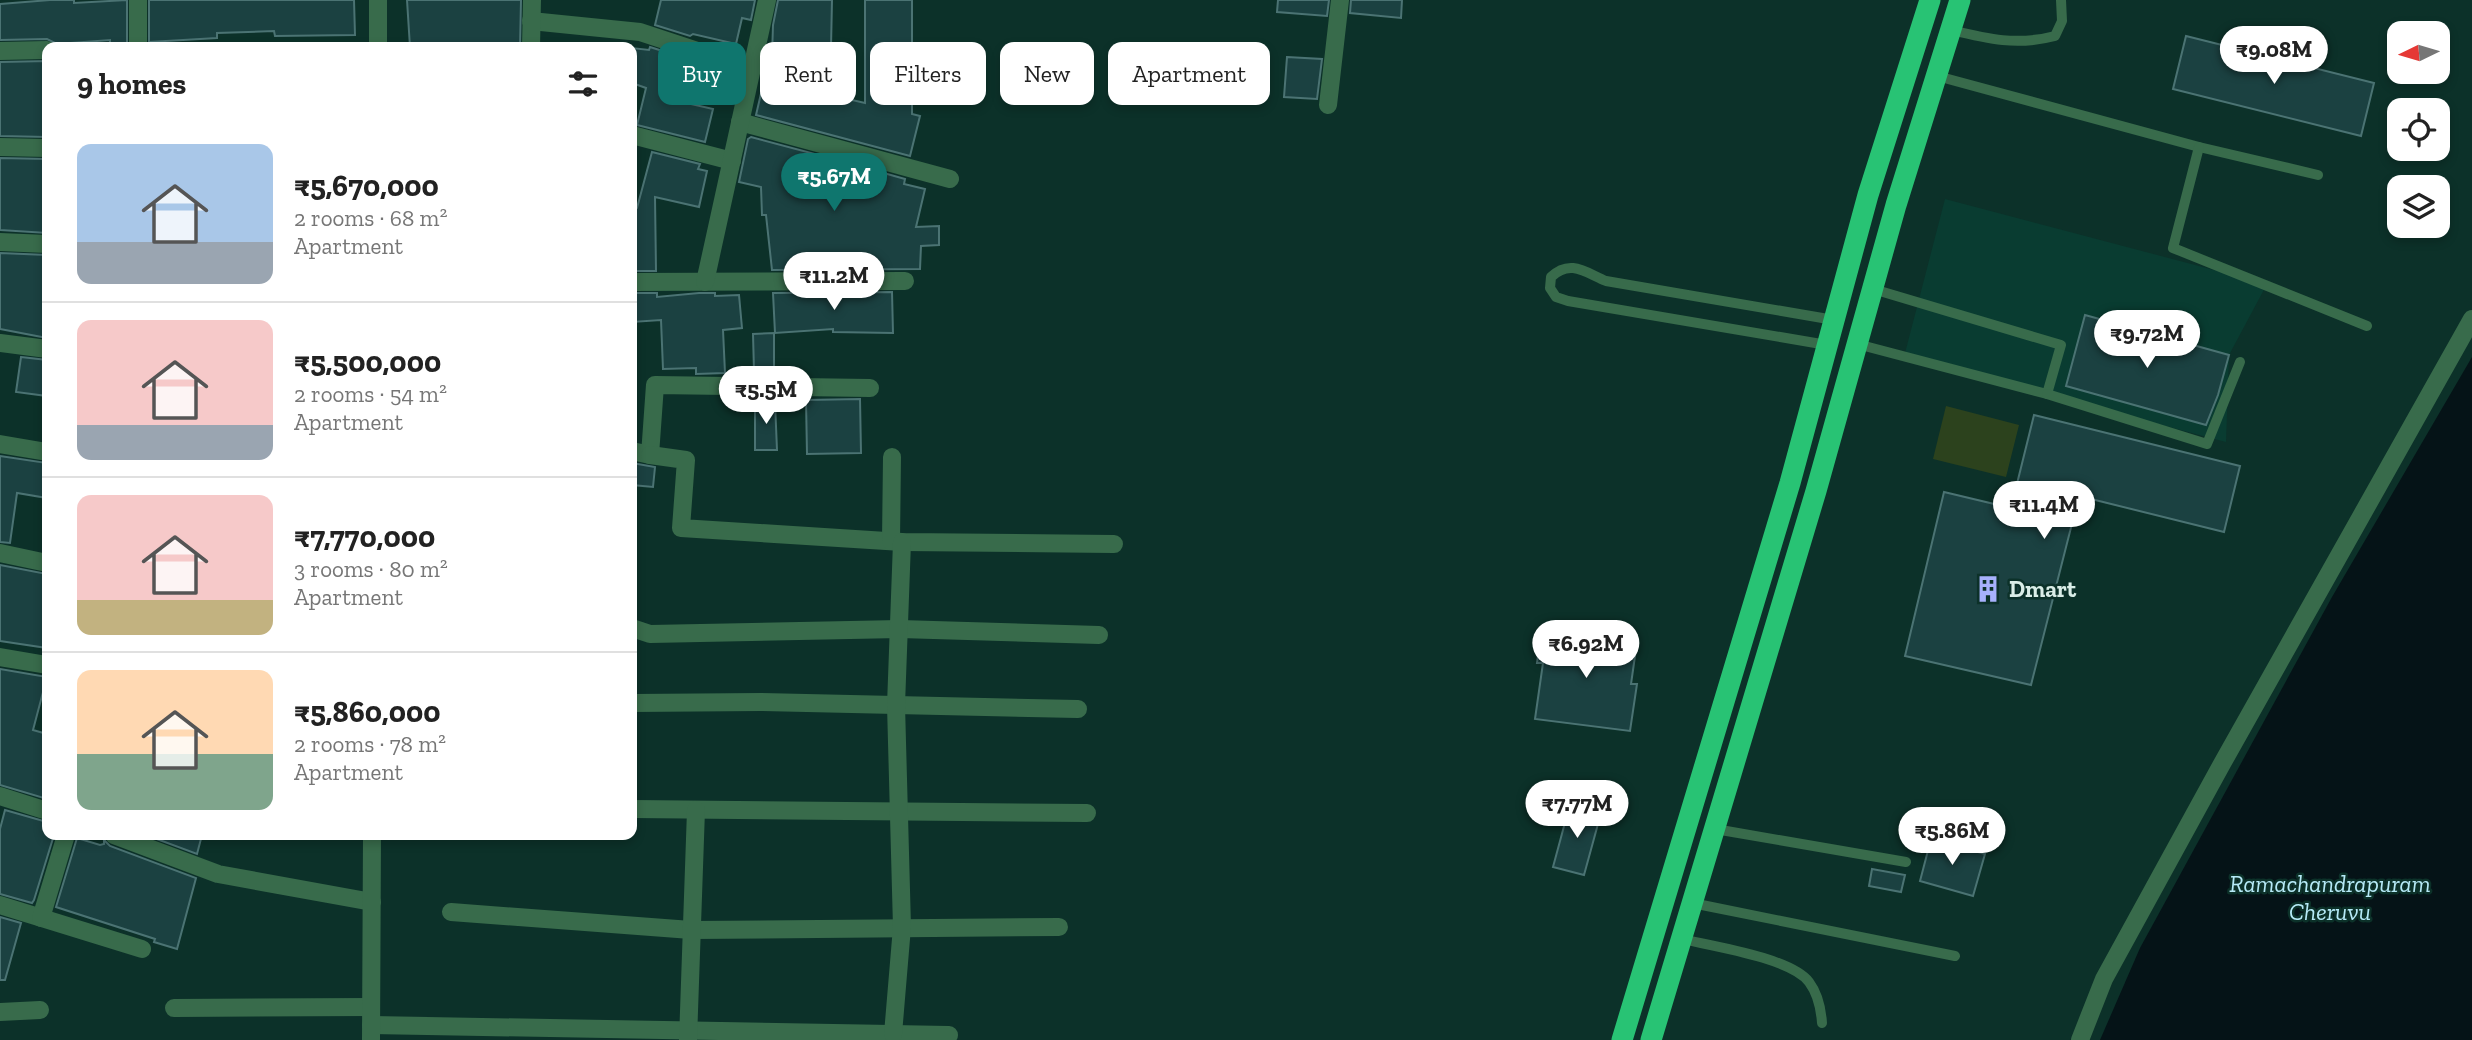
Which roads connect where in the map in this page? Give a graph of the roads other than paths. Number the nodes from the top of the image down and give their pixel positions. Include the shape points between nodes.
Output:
1 (138, 0) edge
2 (378, 0) edge
3 (532, 0) edge
4 (767, 0) edge
5 (1340, 0) edge
6 (1930, 0) edge
7 (1960, 0) edge
8 (2061, 0) edge
9 (531, 21) junction
10 (1951, 30) junction
11 (138, 42) edge
12 (377, 42) edge
13 (531, 42) edge
14 (42, 50) edge
15 (0, 51) edge
16 (752, 69) junction
17 (1937, 76) junction
18 (1328, 104) dead end
19 (740, 122) junction
20 (637, 136) edge
21 (0, 147) edge
22 (2199, 147) junction
23 (42, 148) edge
24 (732, 162) junction
25 (2318, 175) dead end
26 (950, 179) dead end
27 (0, 242) edge
28 (42, 244) edge
29 (905, 281) dead end
30 (637, 282) edge
31 (705, 282) junction
32 (1873, 289) junction
33 (2472, 319) edge
34 (1834, 320) junction
35 (2367, 326) dead end
36 (0, 343) edge
37 (1857, 344) junction
38 (1827, 345) junction
39 (42, 348) edge
40 (2240, 362) dead end
41 (870, 388) dead end
42 (2048, 394) junction
43 (0, 444) edge
44 (42, 451) edge
45 (641, 453) edge
46 (892, 457) dead end
47 (896, 541) junction
48 (1114, 544) dead end
49 (0, 553) edge
50 (42, 563) edge
51 (900, 629) junction
52 (637, 630) edge
53 (1099, 635) dead end
54 (0, 657) edge
55 (42, 663) edge
56 (637, 702) edge
57 (896, 705) junction
58 (1078, 709) dead end
59 (0, 796) edge
60 (42, 809) edge
61 (637, 809) edge
62 (696, 810) junction
63 (900, 811) junction
64 (1087, 813) dead end
65 (1715, 829) junction
66 (64, 840) edge
67 (127, 840) edge
68 (372, 840) edge
69 (1906, 862) dead end
70 (372, 902) junction
71 (1692, 903) junction
72 (0, 905) edge
73 (451, 912) dead end
74 (41, 918) junction
75 (902, 927) junction
76 (1059, 927) dead end
77 (691, 930) junction
78 (1682, 939) junction
79 (142, 949) dead end
80 (1955, 956) dead end
81 (174, 1008) dead end
82 (40, 1010) dead end
83 (0, 1012) edge
84 (1822, 1023) dead end
85 (371, 1024) edge
86 (893, 1034) junction
87 (688, 1035) edge
88 (948, 1035) dead end
89 (1622, 1040) edge
90 (1651, 1040) edge
91 (2080, 1040) edge

1 - 11 street
2 - 12 street
3 - 9 street
4 - 16 street
5 - 18 street
6 - 34 highway
7 - 10 highway
8 - 10 lane via 2062,21 2055,36 2033,42 1993,40
9 - 13 street
9 - 16 street via 640,32
10 - 17 highway
14 - 15 street
16 - 19 street
17 - 22 lane
17 - 32 highway
19 - 24 street
19 - 26 street
20 - 24 street
21 - 23 street
22 - 25 lane
22 - 35 lane via 2172,248
24 - 31 street
27 - 28 street
29 - 31 street
30 - 31 street
32 - 37 highway
32 - 42 lane via 2061,345
33 - 91 street via 2104,979
34 - 38 highway
34 - 38 lane via 1606,281 1580,268 1558,270 1551,277 1550,288 1556,297 1568,300
36 - 39 street
37 - 42 lane
37 - 65 highway
38 - 89 highway via 1790,483
40 - 42 lane via 2207,444
41 - 45 street via 655,385
43 - 44 street
45 - 47 street via 686,460 681,528
46 - 47 street
47 - 48 street
47 - 51 street
49 - 50 street
51 - 52 street via 650,634
51 - 53 street
51 - 57 street
54 - 55 street
56 - 57 street
57 - 58 street
57 - 63 street
59 - 60 street
61 - 62 street
62 - 63 street
62 - 77 street
63 - 64 street
63 - 75 street
65 - 69 lane
65 - 71 highway
66 - 74 street
67 - 70 street via 218,874
68 - 70 street
70 - 85 street
71 - 78 highway
71 - 80 lane
72 - 74 street
73 - 77 street
74 - 79 street
75 - 76 street
75 - 77 street
75 - 86 street
77 - 87 street
78 - 84 lane via 1789,967 1808,981 1821,1005
78 - 90 highway
81 - 85 street
82 - 83 street
85 - 87 street
86 - 87 street
86 - 88 street

